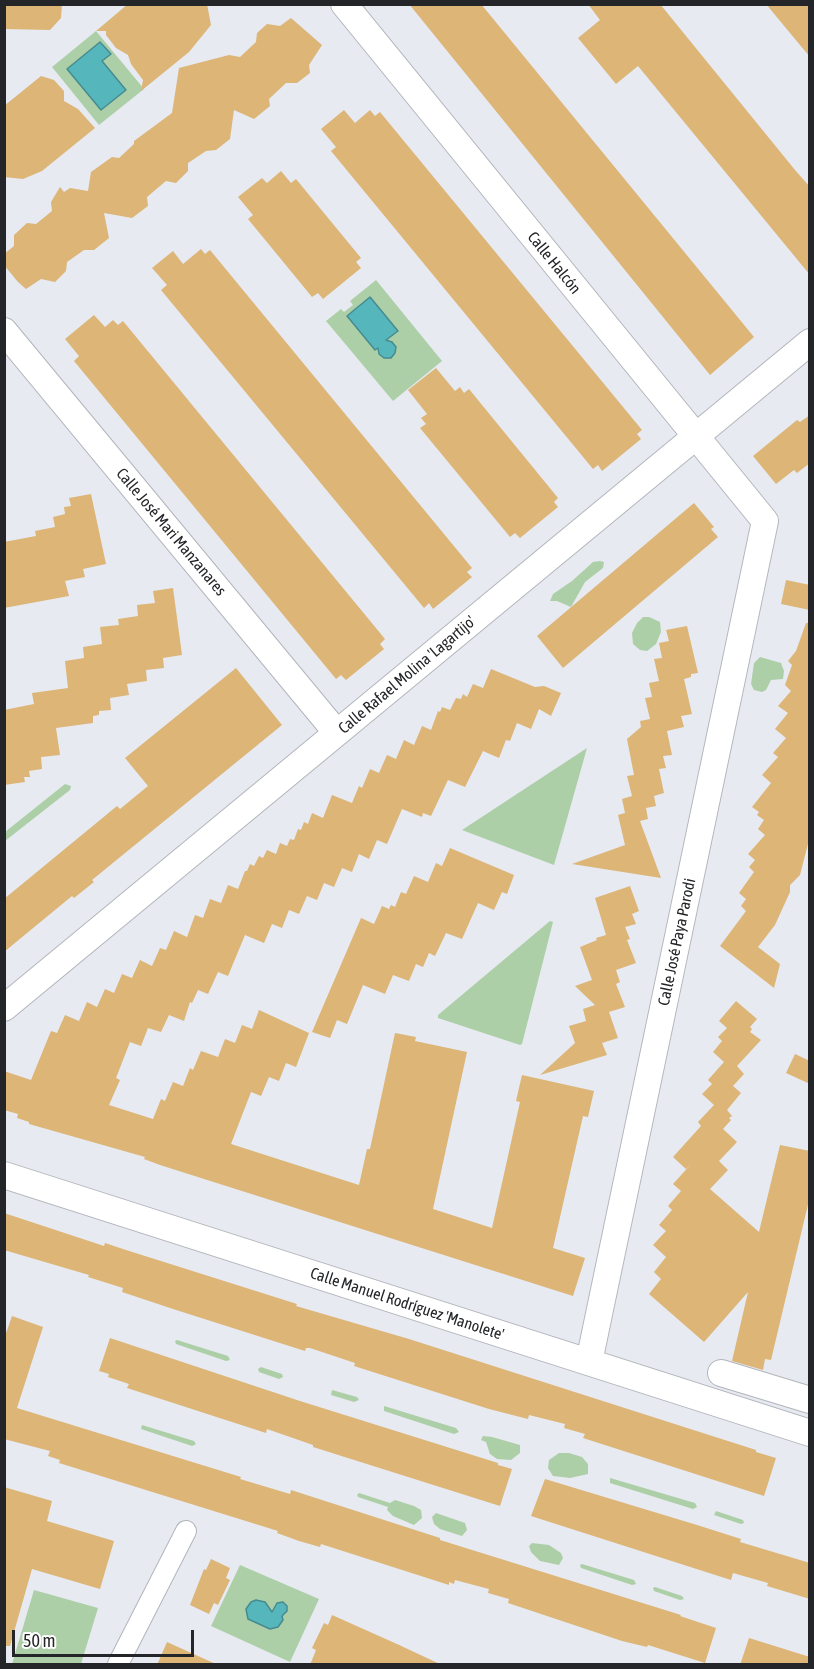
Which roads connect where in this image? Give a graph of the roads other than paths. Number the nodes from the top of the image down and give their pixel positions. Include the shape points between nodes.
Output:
1 (344, 4) edge
2 (4, 331) edge
3 (810, 342) edge
4 (696, 436) junction
5 (765, 521) joint
6 (337, 733) junction
7 (4, 1008) edge
8 (4, 1175) edge
9 (589, 1362) junction
10 (720, 1373) dead end
11 (810, 1400) edge
12 (810, 1433) edge
13 (186, 1531) dead end
14 (118, 1665) edge

1 - 4 street, Calle Halcón
2 - 6 street, Calle José Mari Manzanares
3 - 4 street, Calle Rafael Molina 'Lagartijo'
4 - 5 street, Calle Halcón
4 - 6 street, Calle Rafael Molina 'Lagartijo'
5 - 9 street, Calle José Paya Parodi
6 - 7 street, Calle Rafael Molina 'Lagartijo'
8 - 9 street, Calle Manuel Rodríguez 'Manolete'
9 - 12 street, Calle Manuel Rodríguez 'Manolete'
10 - 11 street
13 - 14 street

